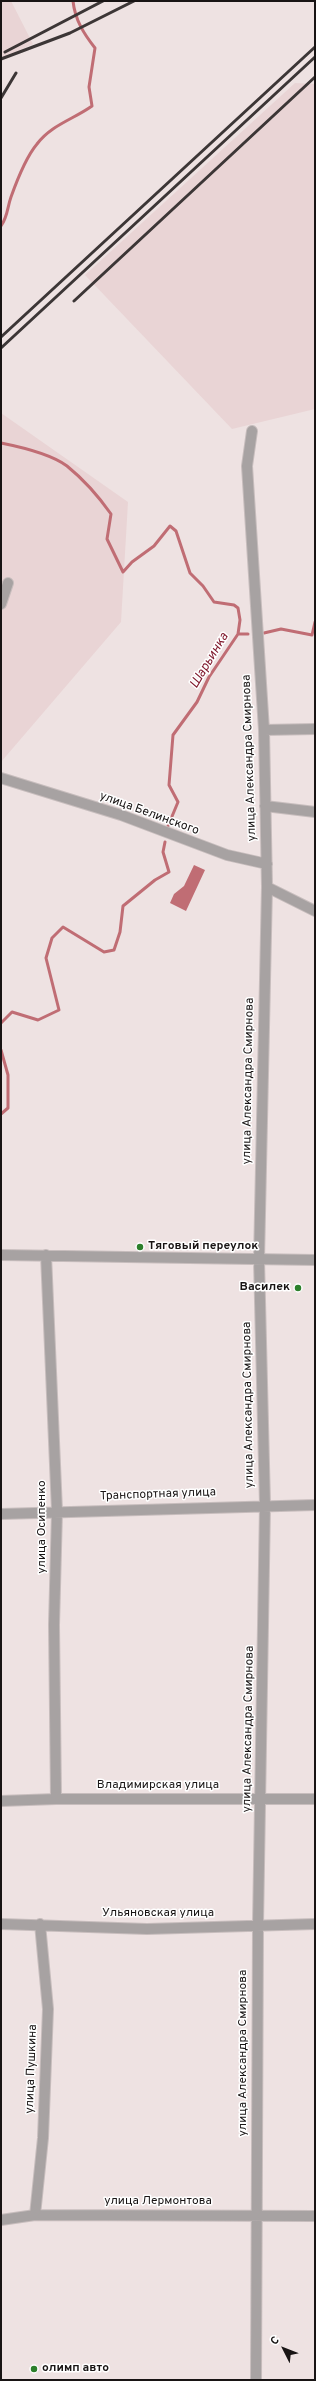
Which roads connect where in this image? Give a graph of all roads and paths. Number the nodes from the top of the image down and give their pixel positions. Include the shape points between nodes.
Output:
1 (252, 431) dead end
2 (8, 583) dead end
3 (1, 604) edge
4 (315, 729) edge
5 (264, 730) junction
6 (1, 778) edge
7 (265, 806) junction
8 (315, 812) edge
9 (267, 864) junction
10 (267, 887) junction
11 (315, 911) edge
12 (1, 1255) edge
13 (46, 1255) junction
14 (259, 1260) junction
15 (315, 1260) edge
16 (265, 1505) junction
17 (315, 1505) edge
18 (57, 1511) junction
19 (1, 1514) edge
20 (56, 1799) junction
21 (261, 1799) junction
22 (315, 1799) edge
23 (1, 1801) edge
24 (1, 1924) edge
25 (40, 1924) junction
26 (315, 1924) edge
27 (258, 1925) junction
28 (35, 2214) junction
29 (256, 2216) junction
30 (315, 2216) edge
31 (1, 2220) edge
32 (256, 2380) edge

1 - 5 street, улица Александра Смирнова via 248,466
2 - 3 street
4 - 5 street
5 - 7 street, улица Александра Смирнова
6 - 9 street, улица Белинского via 121,815 227,856
7 - 8 street
7 - 9 street, улица Александра Смирнова
9 - 10 street, улица Александра Смирнова
10 - 11 street
10 - 14 street, улица Александра Смирнова
12 - 13 street
13 - 14 street
13 - 18 street, улица Осипенко
14 - 15 street
14 - 16 street, улица Александра Смирнова
16 - 17 street, Транспортная улица
16 - 18 street, Транспортная улица
16 - 21 street, улица Александра Смирнова
18 - 19 street, Транспортная улица
18 - 20 street, улица Осипенко via 54,1625
20 - 21 street, Владимирская улица
20 - 23 street, Владимирская улица
21 - 22 street, Владимирская улица
21 - 27 street, улица Александра Смирнова
24 - 25 street, Ульяновская улица
25 - 27 street, Ульяновская улица via 147,1929
25 - 28 street, улица Пушкина via 48,2009 43,2138
26 - 27 street, Ульяновская улица
27 - 29 street, улица Александра Смирнова
28 - 29 street, улица Лермонтова
28 - 31 street, улица Лермонтова
29 - 30 street, улица Лермонтова
29 - 32 street, улица Александра Смирнова

